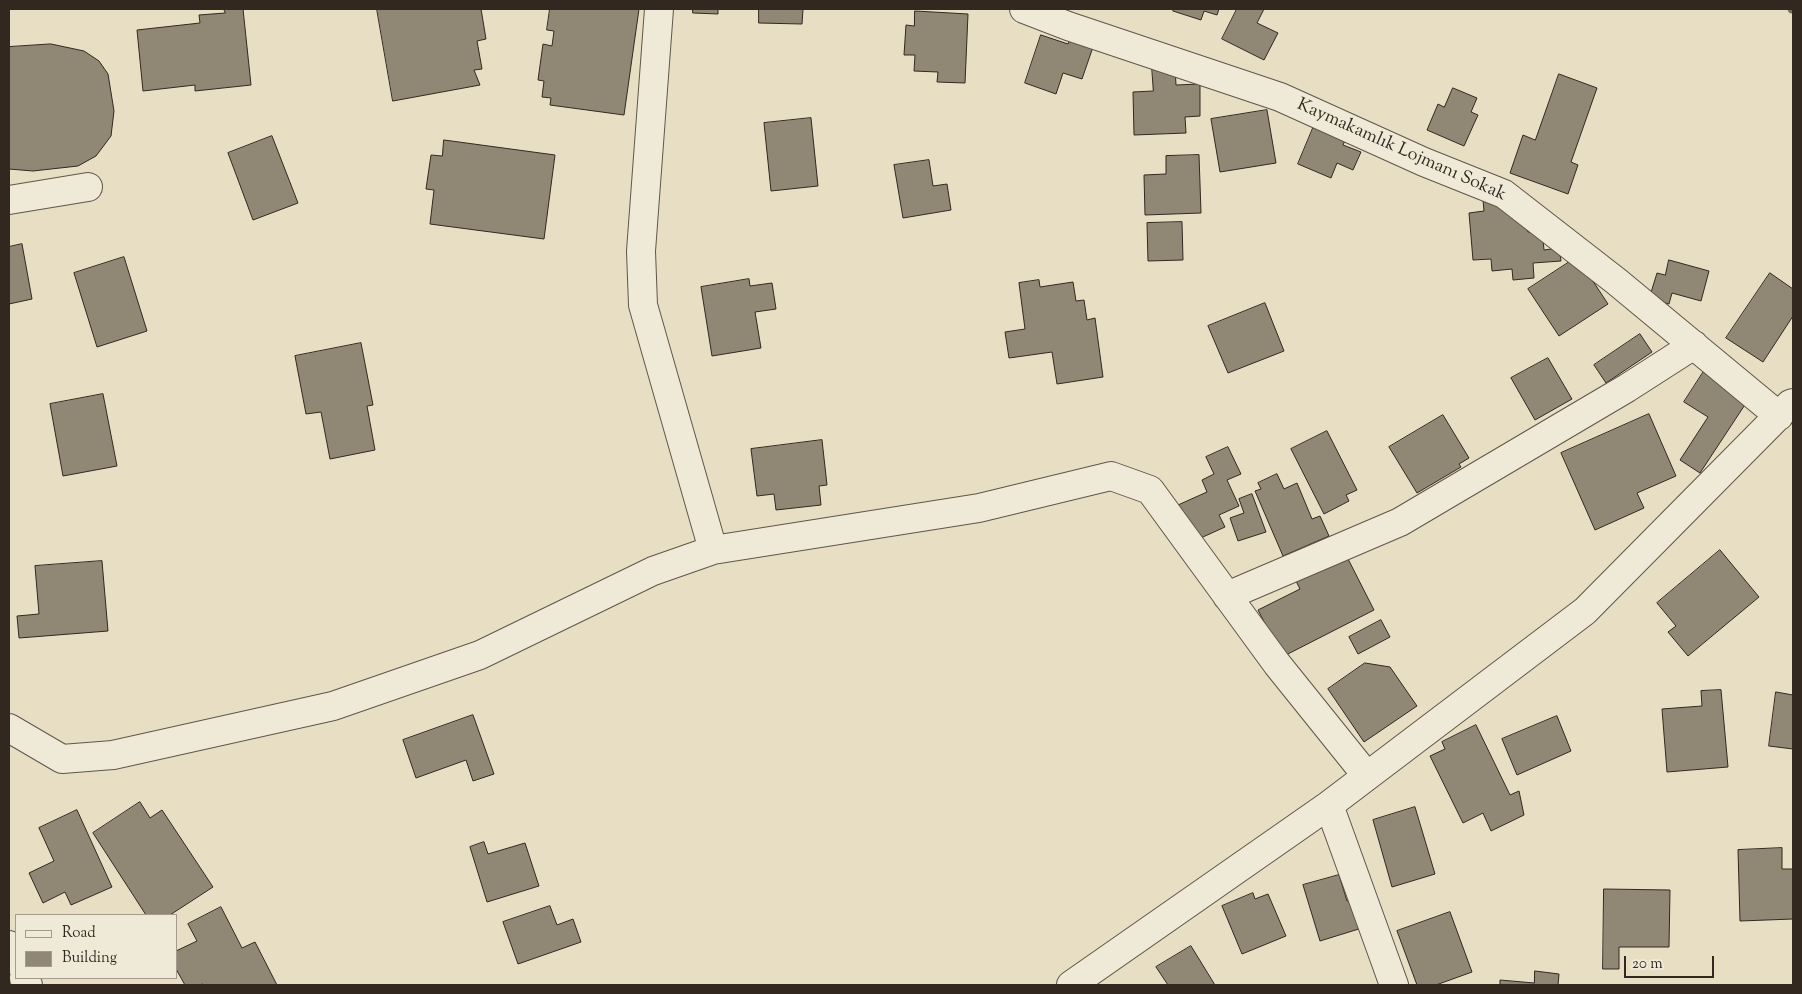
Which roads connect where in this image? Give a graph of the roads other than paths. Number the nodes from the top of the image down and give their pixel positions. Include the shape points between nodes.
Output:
1 (659, 9) edge
2 (1024, 9) edge
3 (88, 187) dead end
4 (9, 200) edge
5 (1694, 345) junction
6 (1786, 409) edge
7 (713, 550) junction
8 (1227, 596) junction
9 (9, 728) edge
10 (1368, 776) junction
11 (1329, 805) junction
12 (9, 945) edge
13 (15, 959) edge
14 (1071, 985) edge
15 (1394, 985) edge

1 - 7 street via 641,251 643,305
2 - 5 street, Kaymakamlık Lojmanı Sokak via 1280,97 1504,194
3 - 4 street
5 - 6 street, Kaymakamlık Lojmanı Sokak
5 - 8 street via 1400,522
6 - 10 street via 1584,611
7 - 8 street via 980,508 1111,476 1150,490
7 - 9 street via 653,571 480,655 334,706 113,756 62,759
8 - 10 street via 1277,664
10 - 11 street
11 - 14 street
11 - 15 street
12 - 13 street

